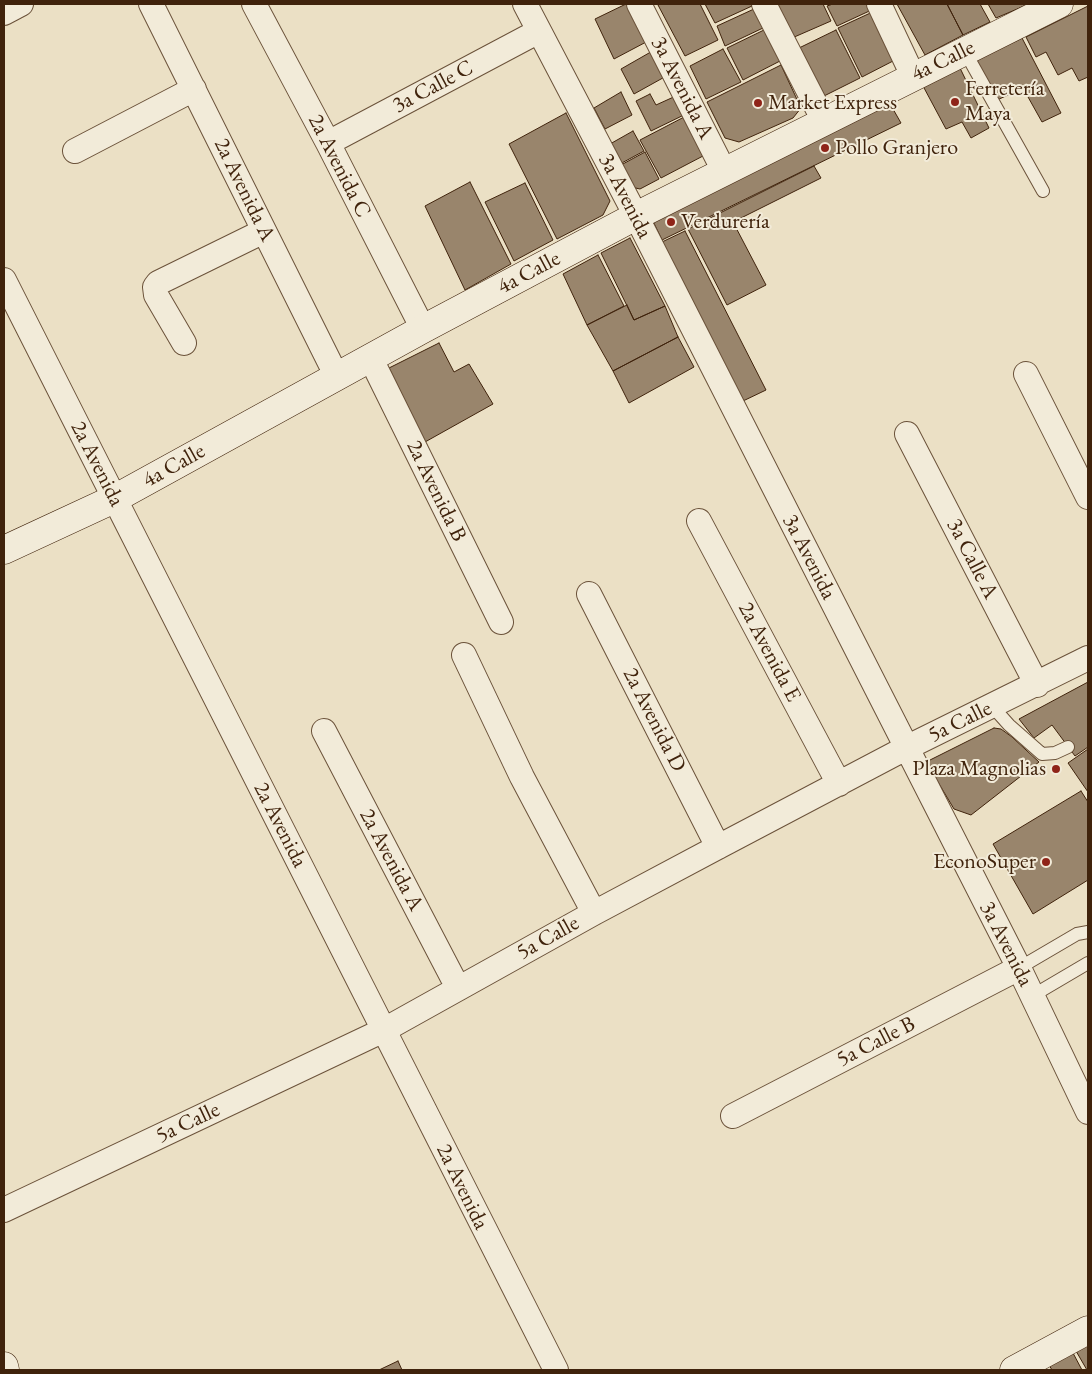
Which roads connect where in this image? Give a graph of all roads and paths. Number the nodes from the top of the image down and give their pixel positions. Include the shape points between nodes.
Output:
1 (21, 4) edge
2 (151, 4) edge
3 (254, 4) edge
4 (525, 4) edge
5 (639, 4) edge
6 (764, 4) edge
7 (879, 4) edge
8 (1058, 4) edge
9 (4, 13) edge
10 (539, 32) junction
11 (964, 50) junction
12 (913, 76) junction
13 (194, 89) junction
14 (824, 121) junction
15 (328, 143) junction
16 (75, 151) dead end
17 (724, 171) junction
18 (1043, 190) dead end
19 (636, 216) junction
20 (264, 231) junction
21 (4, 280) edge
22 (423, 330) junction
23 (184, 342) dead end
24 (371, 359) junction
25 (1026, 374) dead end
26 (337, 377) junction
27 (907, 434) dead end
28 (1088, 496) edge
29 (114, 499) junction
30 (699, 521) dead end
31 (4, 550) edge
32 (589, 594) dead end
33 (501, 622) dead end
34 (464, 655) dead end
35 (1088, 658) edge
36 (1037, 685) junction
37 (992, 706) junction
38 (324, 731) dead end
39 (1068, 747) dead end
40 (906, 748) junction
41 (840, 784) junction
42 (718, 847) junction
43 (594, 913) junction
44 (1088, 932) edge
45 (1088, 964) edge
46 (1019, 968) junction
47 (458, 988) junction
48 (1032, 996) junction
49 (384, 1030) junction
50 (1080, 1074) edge
51 (1088, 1112) edge
52 (733, 1116) dead end
53 (4, 1210) edge
54 (1088, 1330) edge
55 (4, 1366) edge
56 (6, 1370) edge
57 (556, 1370) edge
58 (1014, 1370) edge

1 - 9 street
2 - 13 street, 2a Avenida A
3 - 15 street, 2a Avenida C
4 - 10 street, 3a Avenida
5 - 17 street, 3a Avenida A
6 - 14 street
7 - 12 street
8 - 11 main road, 4a Calle
10 - 15 street, 3a Calle C
10 - 19 street, 3a Avenida
11 - 12 main road, 4a Calle
11 - 18 lane
12 - 14 main road, 4a Calle
13 - 16 street
13 - 20 street, 2a Avenida A
14 - 17 main road, 4a Calle
15 - 22 street, 2a Avenida C
17 - 19 main road, 4a Calle
19 - 22 main road, 4a Calle
19 - 40 street, 3a Avenida
20 - 23 street via 155,286 156,295
20 - 26 street, 2a Avenida A
21 - 29 street, 2a Avenida
22 - 24 main road, 4a Calle
24 - 26 main road, 4a Calle
24 - 33 street, 2a Avenida B
25 - 28 street
26 - 29 main road, 4a Calle
27 - 36 street, 3a Calle A
29 - 31 main road, 4a Calle
29 - 49 street, 2a Avenida
30 - 41 street, 2a Avenida E
32 - 42 street, 2a Avenida D
34 - 43 street via 522,776
35 - 36 street, 5a Calle
36 - 37 street, 5a Calle
37 - 39 lane via 1042,754
37 - 40 street, 5a Calle
38 - 47 street, 2a Avenida A
40 - 41 street, 5a Calle
40 - 46 street, 3a Avenida
41 - 42 street, 5a Calle
42 - 43 street, 5a Calle
43 - 47 street, 5a Calle
44 - 46 lane via 1077,934
45 - 48 lane
46 - 48 street, 3a Avenida
46 - 52 street, 5a Calle B
47 - 49 street, 5a Calle
48 - 50 street, 3a Avenida
49 - 53 street, 5a Calle
49 - 57 street, 2a Avenida
50 - 51 street, 3a Avenida
54 - 58 main road
55 - 56 main road

